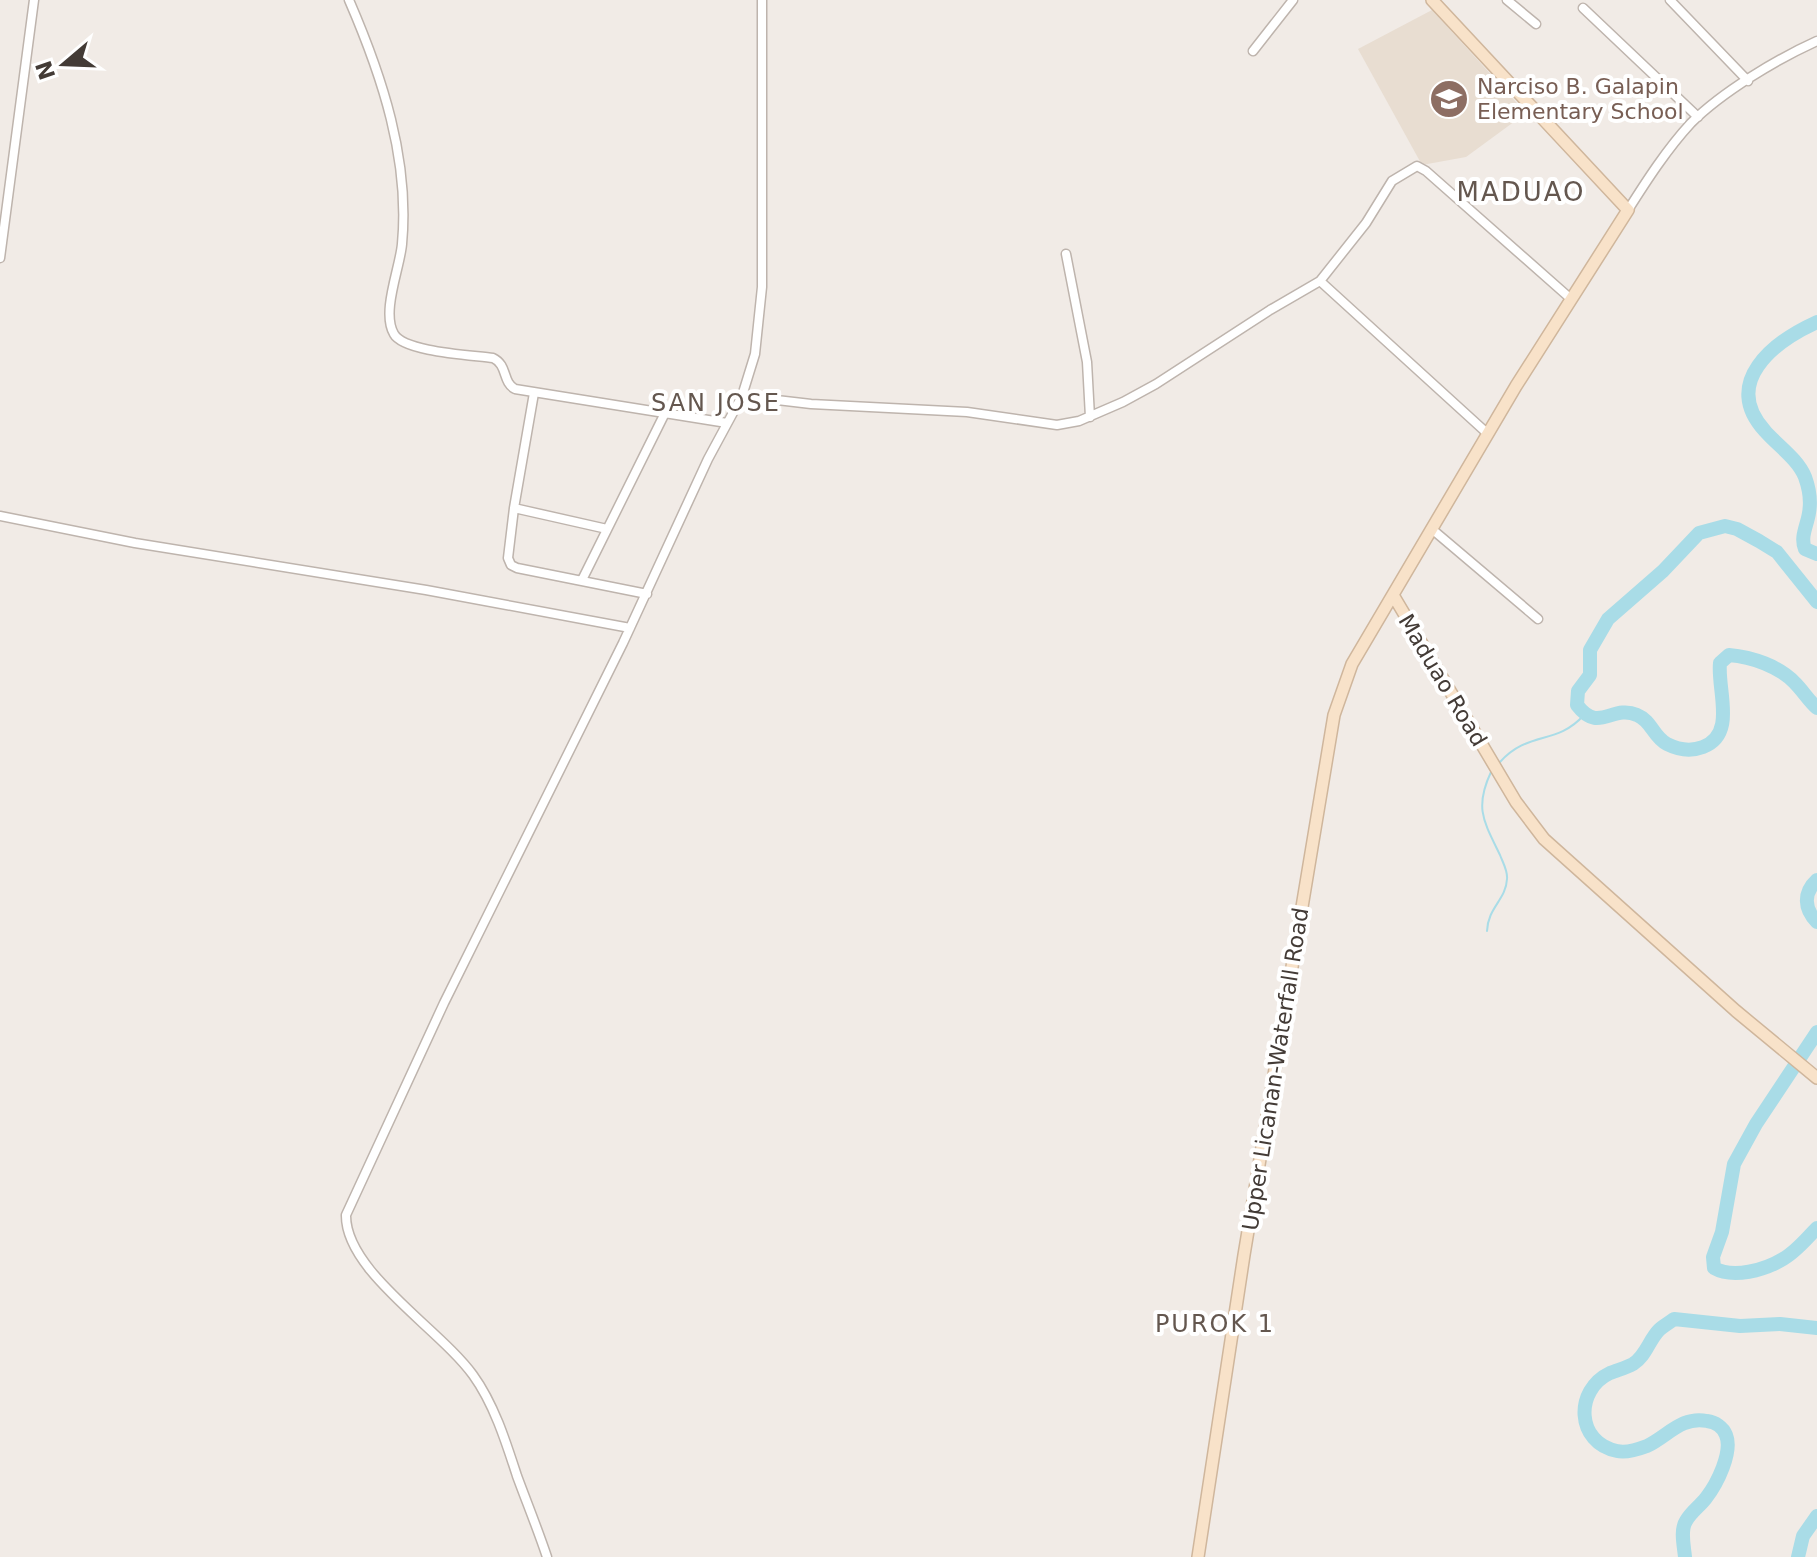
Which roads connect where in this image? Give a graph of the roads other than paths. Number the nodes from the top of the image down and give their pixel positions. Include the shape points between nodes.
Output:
1 (34, 0) edge
2 (349, 0) edge
3 (762, 0) edge
4 (1293, 0) edge
5 (1432, 0) edge
6 (1507, 0) edge
7 (1670, 0) edge
8 (1583, 8) dead end
9 (1536, 24) dead end
10 (1817, 41) edge
11 (1253, 51) dead end
12 (1748, 81) junction
13 (1698, 117) junction
14 (1628, 210) junction
15 (1066, 254) dead end
16 (0, 258) edge
17 (1320, 281) junction
18 (1571, 299) junction
19 (534, 393) junction
20 (742, 396) junction
21 (666, 411) junction
22 (1090, 417) junction
23 (727, 423) junction
24 (1488, 434) junction
25 (514, 508) junction
26 (0, 516) edge
27 (607, 529) junction
28 (1433, 530) junction
29 (582, 580) junction
30 (647, 594) junction
31 (1393, 595) junction
32 (1538, 619) dead end
33 (630, 628) junction
34 (1814, 1075) edge
35 (547, 1557) edge
36 (1198, 1557) edge

1 - 16 street
2 - 19 street via 392,121 400,166 405,212 390,307 394,336 407,345 493,358 502,365 510,386
3 - 20 street via 762,287 755,354
4 - 11 street
5 - 14 main road
6 - 9 street
7 - 12 street
8 - 13 street
10 - 12 street
12 - 13 street
13 - 14 street
14 - 18 main road, Maduao Road
15 - 22 street via 1087,362
17 - 18 street via 1392,181 1417,166
17 - 22 street via 1156,384
17 - 24 street
18 - 24 main road, Maduao Road
19 - 21 street
19 - 25 street
20 - 22 street via 967,412 1057,425
20 - 23 street
21 - 23 street
21 - 27 street
23 - 30 street
24 - 28 main road, Maduao Road
25 - 27 street
25 - 29 street via 511,565
26 - 33 street
27 - 29 street
28 - 31 main road, Maduao Road
28 - 32 street
29 - 30 street
30 - 33 street
31 - 34 main road, Maduao Road via 1536,830
31 - 36 main road, Upper Licanan-Waterfall Road via 1352,664 1334,715
33 - 35 street via 444,1003 346,1215 348,1238 364,1264 478,1383

